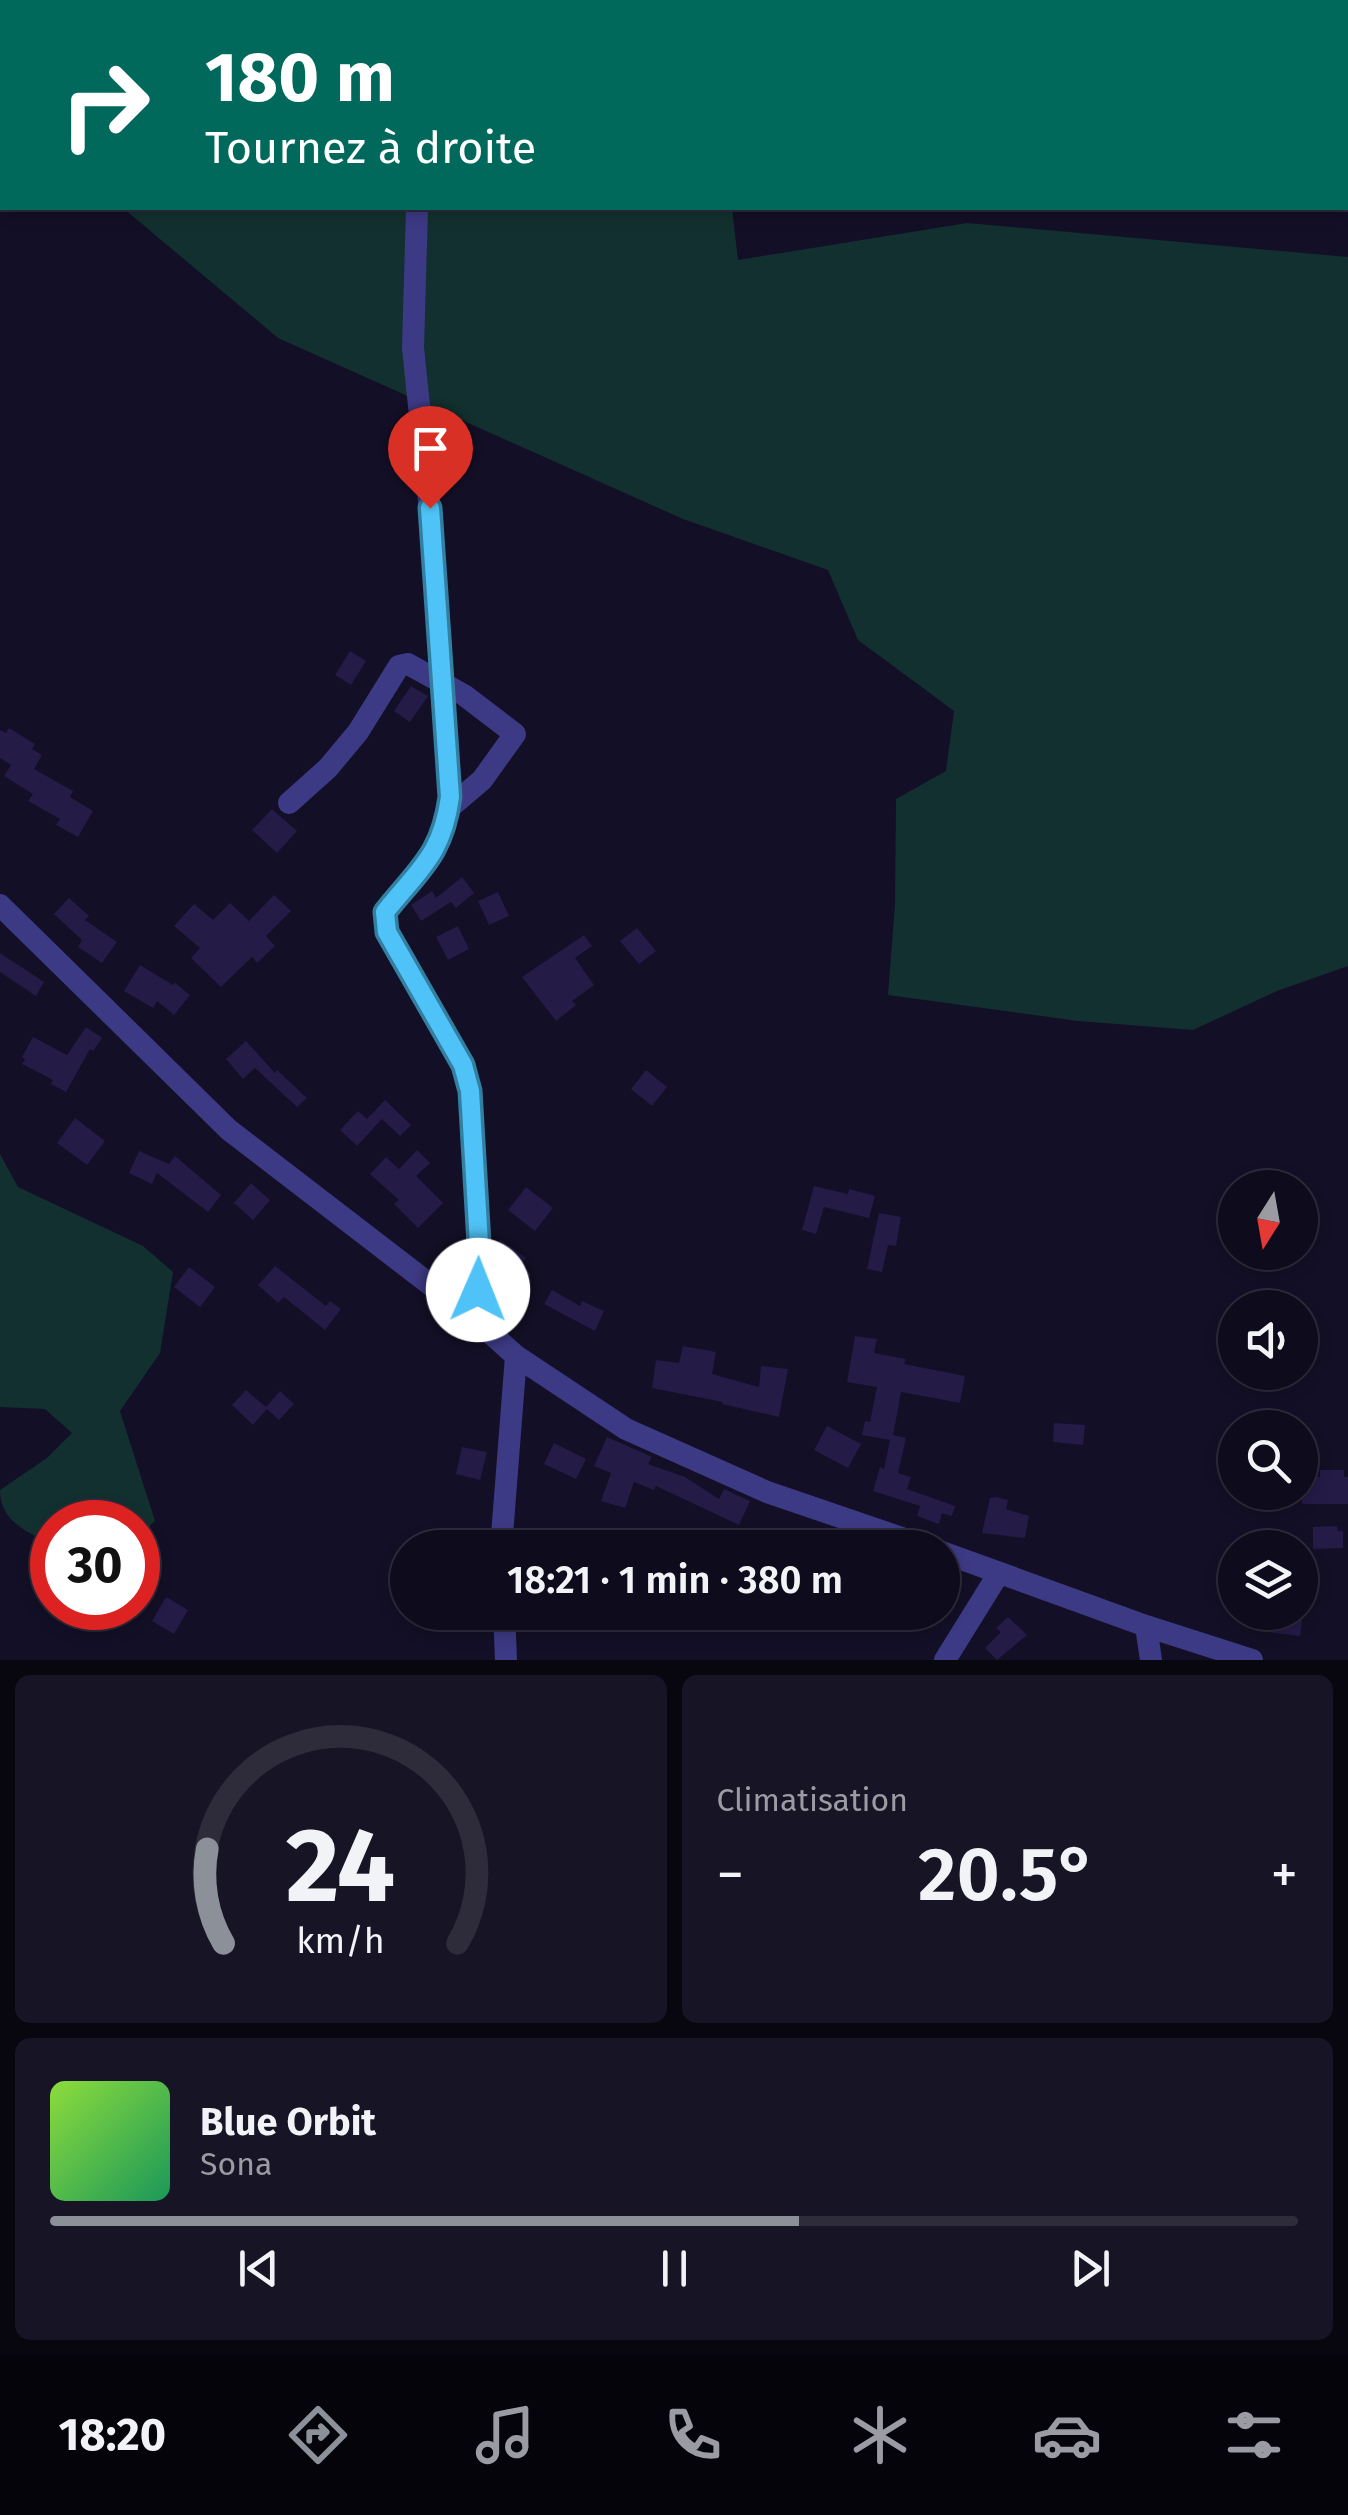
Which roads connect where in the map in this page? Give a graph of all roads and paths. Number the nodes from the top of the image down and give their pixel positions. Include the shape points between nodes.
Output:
1 (417, 210) edge
2 (443, 684) junction
3 (290, 804) dead end
4 (449, 808) junction
5 (0, 904) edge
6 (475, 1319) junction
7 (516, 1356) junction
8 (502, 1530) edge
9 (878, 1530) edge
10 (960, 1559) edge
11 (999, 1573) junction
12 (1146, 1626) junction
13 (505, 1630) edge
14 (506, 1660) edge
15 (945, 1660) edge
16 (1152, 1660) edge
17 (1252, 1660) edge

1 - 2 street via 413,348
2 - 3 street via 416,666 399,666 358,732
2 - 4 street
2 - 4 street via 515,734 482,780
4 - 6 street via 438,847 384,920 463,1065 470,1091 480,1261
5 - 6 street via 229,1130
6 - 7 street
7 - 8 street
7 - 9 street via 626,1429 767,1492
10 - 11 street
11 - 12 street
11 - 15 street
12 - 16 street
12 - 17 street
13 - 14 street

